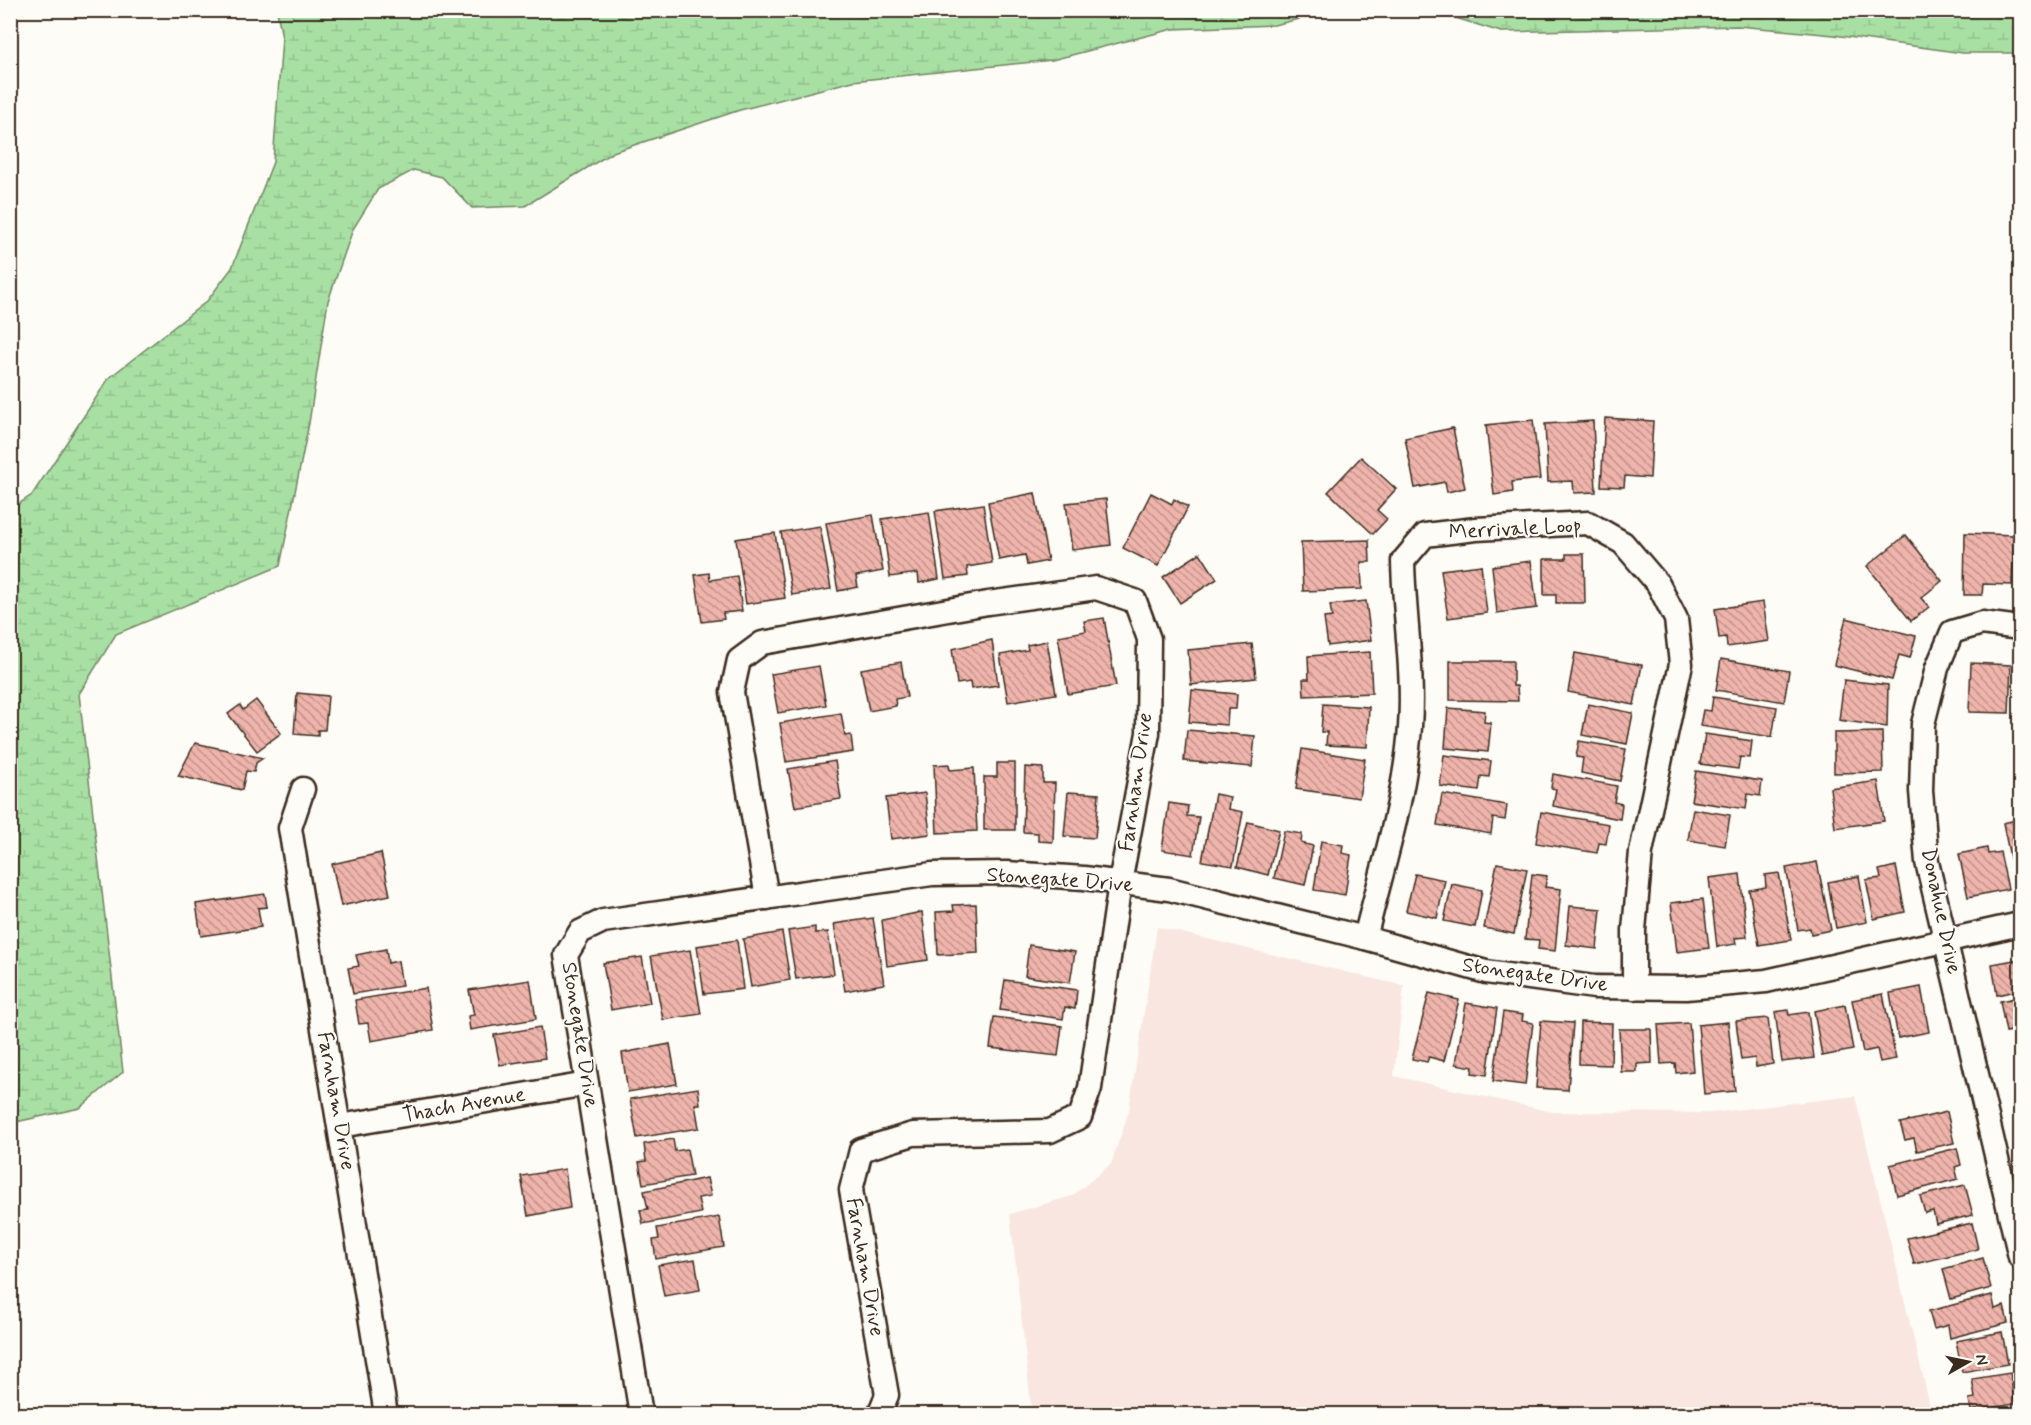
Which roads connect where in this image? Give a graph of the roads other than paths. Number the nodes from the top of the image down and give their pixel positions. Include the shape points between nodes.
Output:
1 (2020, 628) edge
2 (303, 789) dead end
3 (1120, 883) junction
4 (767, 898) junction
5 (2020, 924) edge
6 (1365, 938) junction
7 (1947, 941) junction
8 (1634, 987) junction
9 (587, 1084) junction
10 (340, 1126) junction
11 (2020, 1257) edge
12 (386, 1414) edge
13 (641, 1414) edge
14 (879, 1414) edge

1 - 7 street, Donahue Drive via 1982,623 1952,632 1937,668 1923,724 1921,791 1927,862
2 - 10 street, Farnham Drive via 290,828
3 - 4 street, Stonegate Drive via 1007,873 932,874
3 - 4 street, Farnham Drive via 1148,733 1149,639 1135,601 1096,588 762,643 739,660 732,692
3 - 6 street, Stonegate Drive via 1169,889
3 - 14 street, Farnham Drive via 1090,1088 1080,1117 1050,1131 913,1134 861,1150 851,1190 887,1395
4 - 9 street, Stonegate Drive via 603,921 580,932 566,955
5 - 7 street, Stonegate Drive
6 - 8 street, Stonegate Drive via 1486,972 1594,987
6 - 8 street, Merrivale Loop via 1397,810 1410,727 1402,561 1425,535 1588,523 1623,543 1658,584 1676,619 1681,663 1641,852
7 - 8 street, Stonegate Drive via 1766,981 1686,988
7 - 11 street, Donahue Drive
9 - 10 street, Thach Avenue
9 - 13 street, Stonegate Drive
10 - 12 street, Farnham Drive

